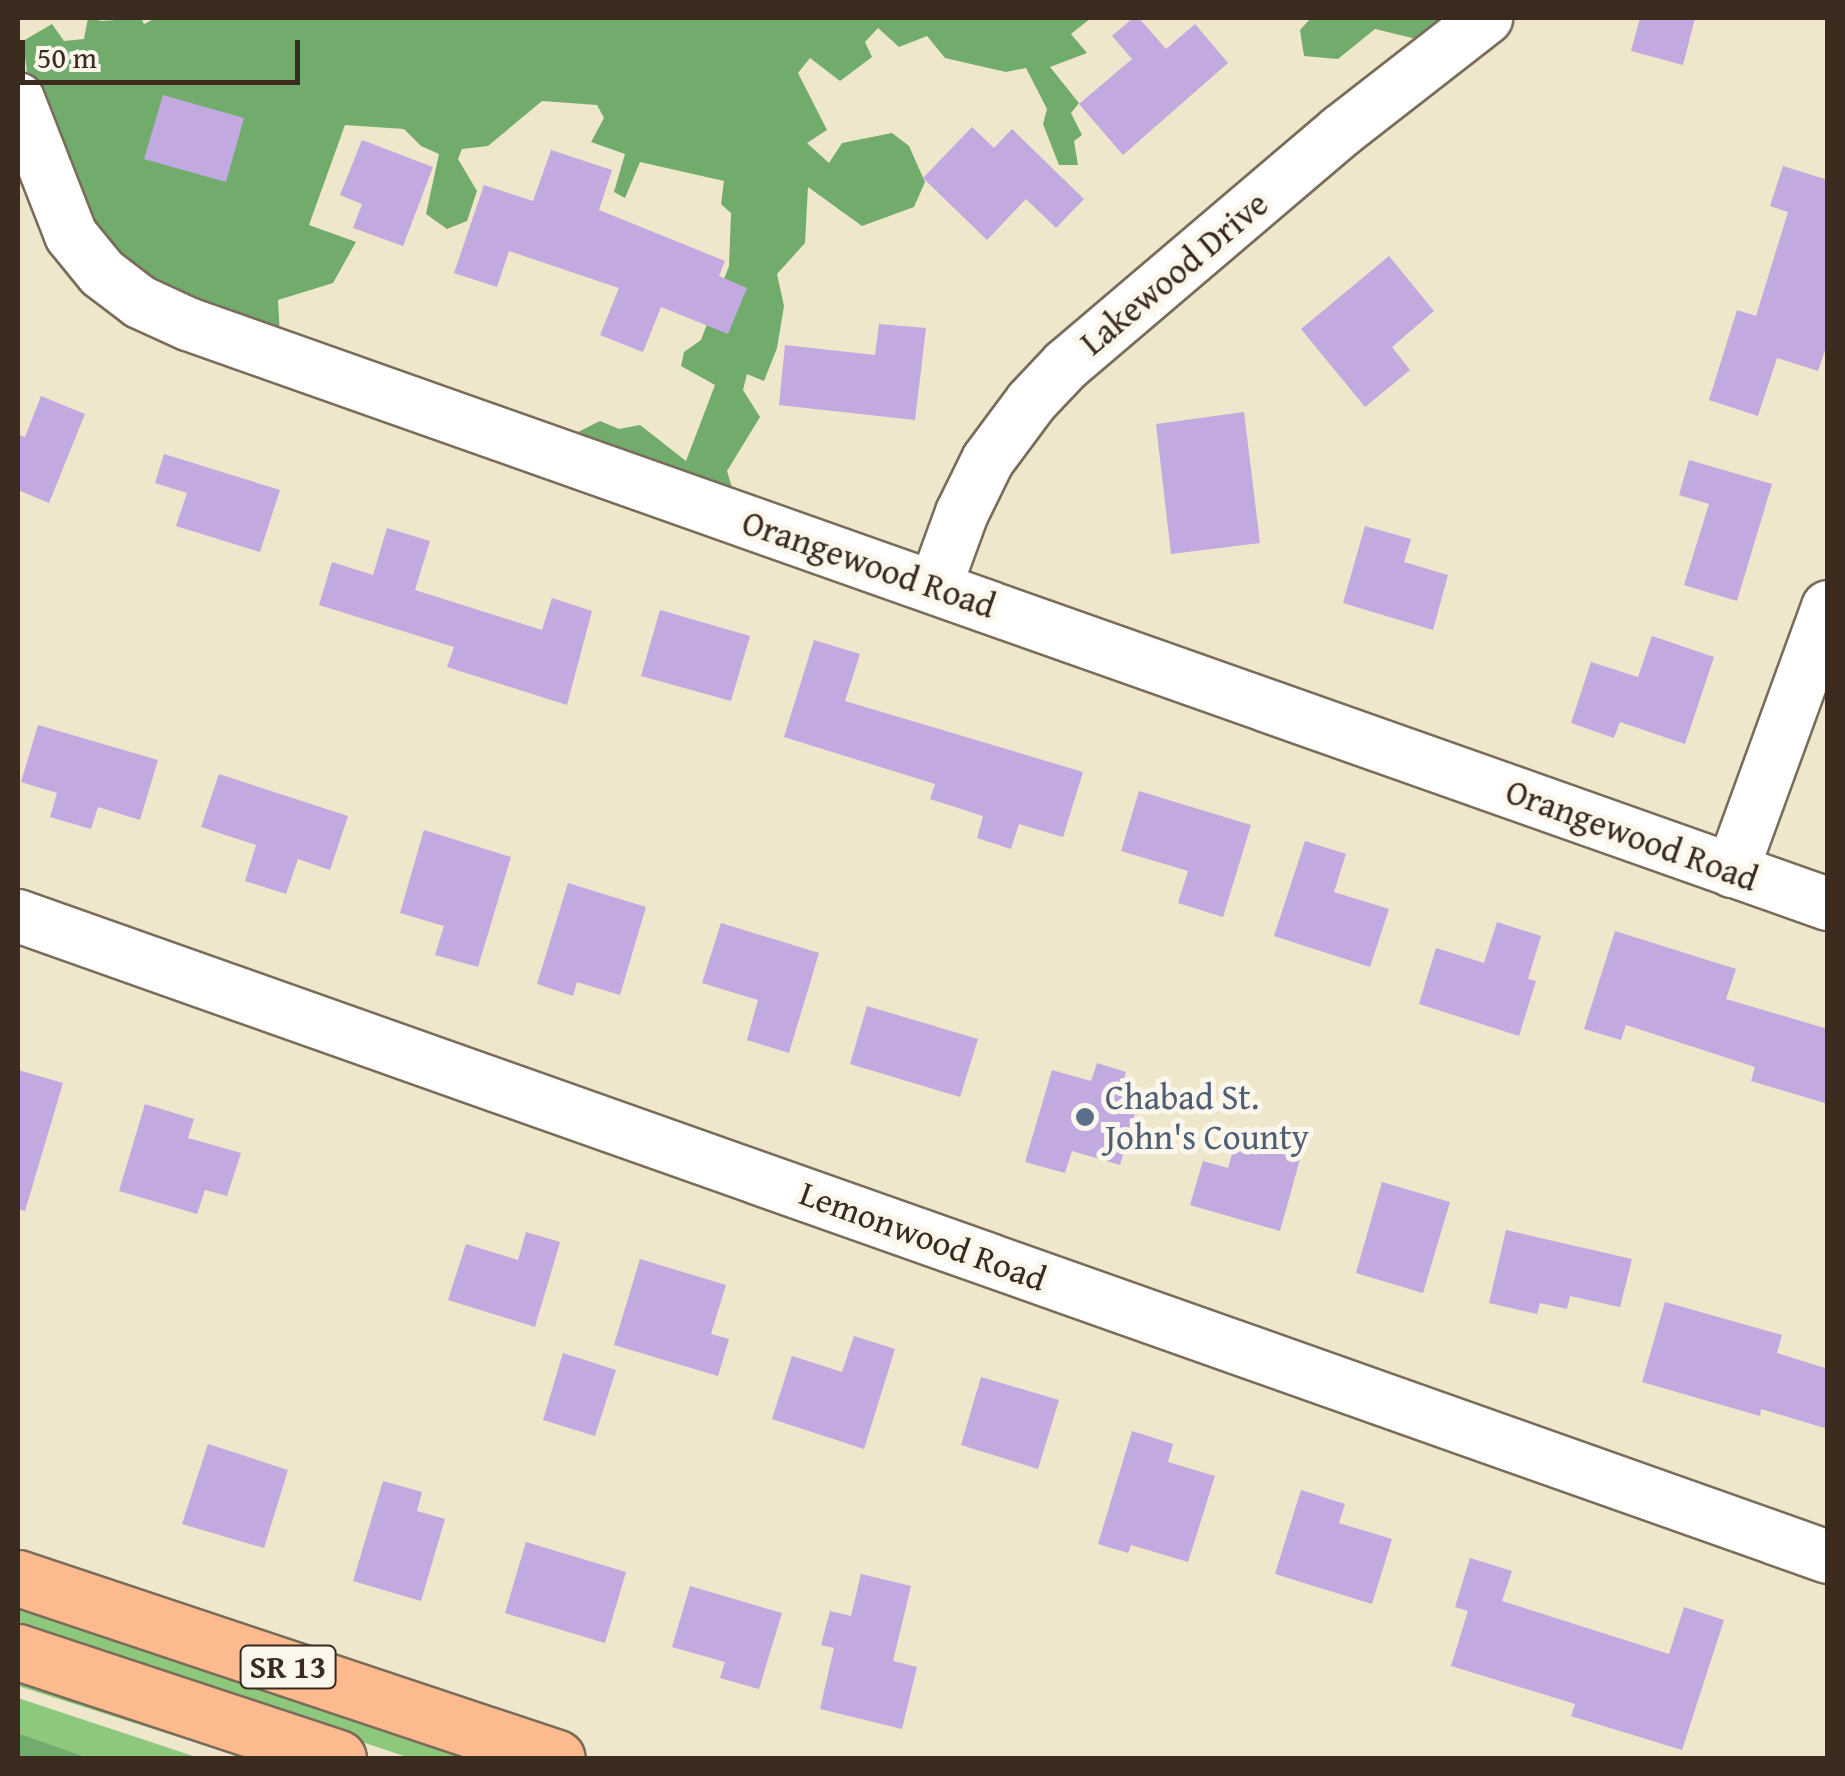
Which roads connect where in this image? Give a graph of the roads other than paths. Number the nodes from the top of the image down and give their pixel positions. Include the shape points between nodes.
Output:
1 (1486, 18) edge
2 (18, 99) edge
3 (936, 587) junction
4 (1828, 608) edge
5 (1732, 871) junction
6 (1828, 904) edge
7 (18, 916) edge
8 (1828, 1557) edge
9 (18, 1578) edge
10 (18, 1652) edge
11 (338, 1758) edge
12 (557, 1758) edge

1 - 3 street, Lakewood Drive via 1340,131 1042,390 988,460
2 - 3 street, Orangewood Road via 71,235 102,273 140,302
3 - 5 street, Orangewood Road
4 - 5 street
5 - 6 street, Orangewood Road
7 - 8 street, Lemonwood Road
9 - 12 main road, SR 13
10 - 11 main road, SR 13

